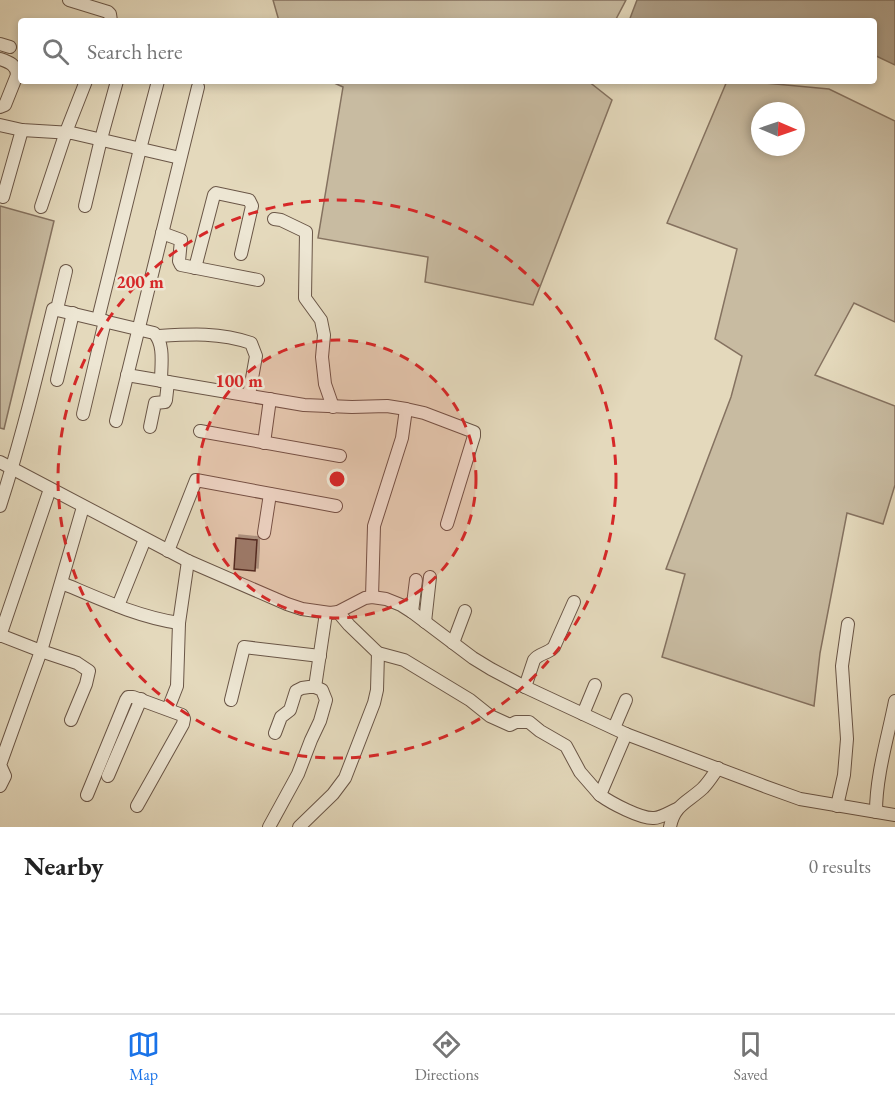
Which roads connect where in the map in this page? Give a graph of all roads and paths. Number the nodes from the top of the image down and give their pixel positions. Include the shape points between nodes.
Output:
1 (69, 0) edge
2 (110, 18) edge
3 (0, 59) edge
4 (85, 84) edge
5 (116, 84) edge
6 (157, 84) edge
7 (198, 87) dead end
8 (0, 107) edge
9 (0, 125) edge
10 (22, 130) junction
11 (66, 132) junction
12 (101, 140) junction
13 (140, 148) junction
14 (180, 158) junction
15 (3, 197) dead end
16 (85, 206) dead end
17 (41, 207) dead end
18 (274, 219) dead end
19 (162, 233) junction
20 (241, 254) dead end
21 (195, 268) junction
22 (66, 271) dead end
23 (258, 280) dead end
24 (57, 309) junction
25 (73, 314) junction
26 (101, 320) junction
27 (139, 328) junction
28 (158, 336) junction
29 (128, 375) junction
30 (57, 380) dead end
31 (164, 382) junction
32 (249, 396) junction
33 (270, 399) junction
34 (333, 407) junction
35 (406, 409) junction
36 (83, 414) dead end
37 (116, 422) dead end
38 (150, 427) dead end
39 (200, 431) dead end
40 (264, 443) junction
41 (340, 456) dead end
42 (0, 462) edge
43 (12, 468) junction
44 (50, 489) junction
45 (270, 494) junction
46 (0, 506) edge
47 (336, 506) dead end
48 (83, 507) junction
49 (447, 524) dead end
50 (264, 533) dead end
51 (145, 539) junction
52 (168, 551) junction
53 (188, 561) junction
54 (430, 577) dead end
55 (416, 580) dead end
56 (62, 583) junction
57 (372, 597) junction
58 (573, 602) dead end
59 (117, 606) junction
60 (465, 611) dead end
61 (412, 612) junction
62 (332, 613) junction
63 (425, 622) junction
64 (179, 623) junction
65 (848, 624) dead end
66 (0, 636) edge
67 (453, 643) junction
68 (41, 651) junction
69 (378, 653) junction
70 (320, 656) junction
71 (595, 685) dead end
72 (315, 687) junction
73 (525, 687) junction
74 (141, 699) junction
75 (231, 700) dead end
76 (626, 700) dead end
77 (895, 701) edge
78 (168, 709) junction
79 (583, 714) junction
80 (71, 720) dead end
81 (614, 728) junction
82 (275, 733) dead end
83 (626, 734) junction
84 (718, 768) junction
85 (108, 776) dead end
86 (0, 786) edge
87 (87, 795) dead end
88 (600, 795) junction
89 (137, 806) dead end
90 (837, 806) junction
91 (677, 809) junction
92 (876, 812) junction
93 (895, 815) edge
94 (269, 827) edge
95 (299, 827) edge
96 (670, 827) edge

1 - 2 street via 108,12
3 - 8 street via 13,66 17,75
4 - 11 street
5 - 12 street
6 - 13 street
7 - 14 street
9 - 10 street
10 - 11 street
10 - 15 street
11 - 12 street
11 - 17 street
12 - 13 street
12 - 16 street
13 - 14 street
13 - 26 street
14 - 19 street
18 - 34 street via 306,232 305,298 321,320 325,384
19 - 21 street via 180,238 179,263
19 - 27 street
20 - 21 street via 251,203 216,193
21 - 23 street
22 - 24 street
24 - 25 street
24 - 43 street via 53,309
25 - 26 street
25 - 30 street
26 - 27 street
26 - 36 street
27 - 28 street
27 - 29 street
28 - 31 street
28 - 32 street via 205,334 251,343 256,356
29 - 31 street
29 - 37 street
31 - 32 street
31 - 38 street via 166,400 155,403
32 - 33 street
33 - 34 street
33 - 40 street
34 - 35 street
35 - 49 street via 475,434
35 - 57 street via 402,438 374,526
39 - 40 street
40 - 41 street
42 - 43 street
43 - 44 street
43 - 46 street
44 - 48 street
44 - 66 street
45 - 47 street
45 - 50 street
45 - 52 street via 196,480
48 - 51 street
48 - 56 street
51 - 52 street
51 - 59 street
52 - 53 street
53 - 62 street via 286,604
53 - 64 street
54 - 63 street
55 - 61 street
56 - 59 street
56 - 68 street
57 - 61 street via 394,602
57 - 62 street
58 - 73 street via 554,647 534,660
59 - 64 street
60 - 67 street
61 - 63 street
62 - 69 street
62 - 70 street
63 - 67 street
64 - 78 street via 177,686
65 - 90 street via 842,666 847,739
66 - 68 street
67 - 73 street
68 - 80 street via 89,671
68 - 86 street via 0,765 5,776
69 - 88 street via 404,660 490,716 510,725 529,722 566,746 580,772
69 - 95 street via 374,703 345,778
70 - 72 street
70 - 75 street via 244,647
71 - 79 street
72 - 82 street via 296,692
72 - 94 street via 322,690 326,700 320,721 298,774
73 - 79 street
74 - 78 street
74 - 85 street
74 - 87 street via 131,696 126,700
76 - 81 street
77 - 92 street
78 - 89 street via 182,715 183,724
79 - 81 street
81 - 83 street
83 - 84 street
83 - 88 street
84 - 90 street via 800,799
84 - 91 street via 706,785
88 - 91 street via 638,815 655,818
90 - 92 street
91 - 96 street
92 - 93 street

